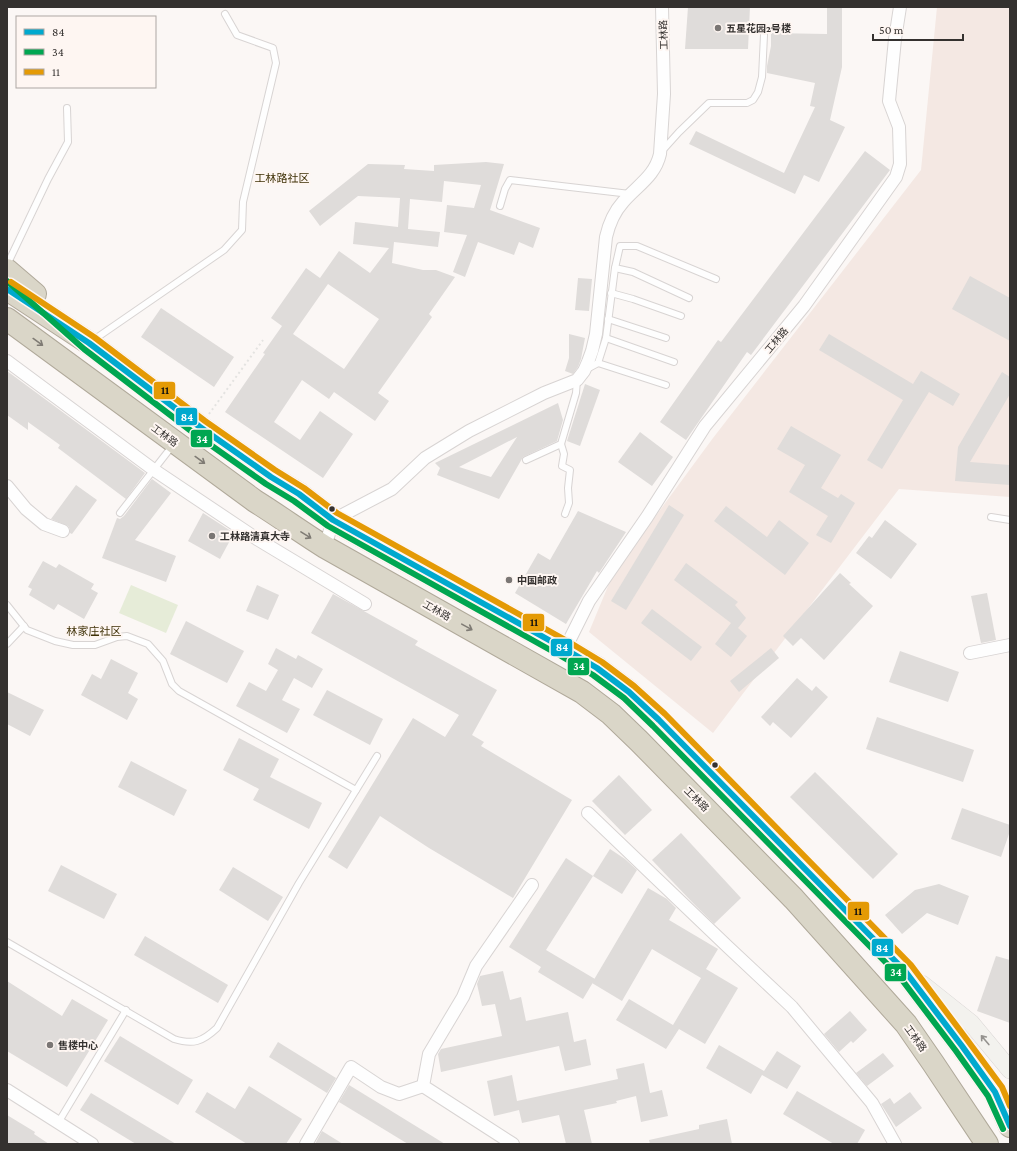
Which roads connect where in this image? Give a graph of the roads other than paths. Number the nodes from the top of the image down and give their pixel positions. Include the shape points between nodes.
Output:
1 (662, 7) edge
2 (900, 7) edge
3 (226, 14) dead end
4 (764, 35) dead end
5 (67, 108) dead end
6 (660, 154) junction
7 (631, 194) junction
8 (500, 206) dead end
9 (7, 265) edge
10 (615, 268) junction
11 (7, 270) edge
12 (716, 279) dead end
13 (7, 289) edge
14 (611, 293) junction
15 (689, 298) dead end
16 (681, 316) dead end
17 (7, 319) edge
18 (608, 319) junction
19 (606, 338) junction
20 (666, 338) dead end
21 (90, 342) junction
22 (7, 361) edge
23 (674, 362) dead end
24 (598, 363) junction
25 (580, 376) junction
26 (666, 385) dead end
27 (175, 442) junction
28 (561, 444) junction
29 (526, 460) dead end
30 (154, 470) junction
31 (7, 486) edge
32 (120, 513) dead end
33 (565, 514) dead end
34 (991, 517) dead end
35 (333, 520) junction
36 (1010, 520) edge
37 (63, 531) dead end
38 (325, 547) junction
39 (364, 604) dead end
40 (7, 605) edge
41 (24, 626) junction
42 (7, 644) edge
43 (1010, 645) edge
44 (565, 649) junction
45 (970, 653) dead end
46 (376, 756) dead end
47 (356, 790) junction
48 (588, 813) dead end
49 (532, 885) dead end
50 (7, 942) edge
51 (905, 970) junction
52 (126, 1010) junction
53 (1010, 1070) edge
54 (423, 1086) junction
55 (7, 1090) edge
56 (58, 1123) junction
57 (1010, 1126) edge
58 (92, 1144) edge
59 (306, 1144) edge
60 (513, 1144) edge
61 (895, 1144) edge
62 (987, 1144) edge

1 - 6 street, 工林路 via 664,94
2 - 44 street, 工林路 via 889,101 899,128 900,164 896,177 804,306 705,426 589,601
3 - 21 lane via 237,35 273,48 276,63 243,202 242,230 224,250
4 - 6 lane via 762,77 753,100 747,103 709,103
5 - 9 lane via 68,142
6 - 7 street, 工林路 via 654,170
7 - 8 lane via 510,180
7 - 25 street, 工林路 via 613,216 608,227 596,334 592,351
10 - 12 lane via 620,246 637,246
10 - 14 lane
10 - 15 lane via 634,272
11 - 21 highway
13 - 21 highway
14 - 16 lane
14 - 18 lane
17 -> 27 highway, 工林路
18 - 19 lane
18 - 20 lane
19 - 23 lane
19 - 24 lane
21 - 35 highway via 200,427
22 - 30 street
24 - 25 lane
24 - 26 lane
25 - 28 lane
25 - 35 street via 469,431 425,458 392,489
27 - 30 lane
27 -> 38 highway, 工林路 via 255,501
28 - 29 lane
28 - 33 lane via 564,454 562,466 570,470 569,503
30 - 32 lane
30 - 39 street via 257,539
31 - 37 street via 26,509 44,524
34 - 36 lane
35 - 38 street
35 - 44 highway
38 -> 62 highway, 工林路 via 582,692 611,714 794,898 906,1024
40 - 41 lane
41 - 42 lane
41 - 47 lane via 27,630 55,641 73,645 95,645 127,636 148,644 163,661 172,684 179,690
43 - 45 street
44 - 51 highway via 630,692
46 - 47 lane
47 - 52 lane via 299,883 217,1028 206,1038 185,1042 174,1039
48 - 61 street via 792,1007 872,1103
49 - 54 street via 476,966 463,997 428,1054
50 - 52 lane
53 -> 51 street via 971,1023
51 - 57 highway via 995,1092
52 - 56 lane
54 - 59 street via 399,1094 351,1067
54 - 60 street
55 - 56 street
56 - 58 street

